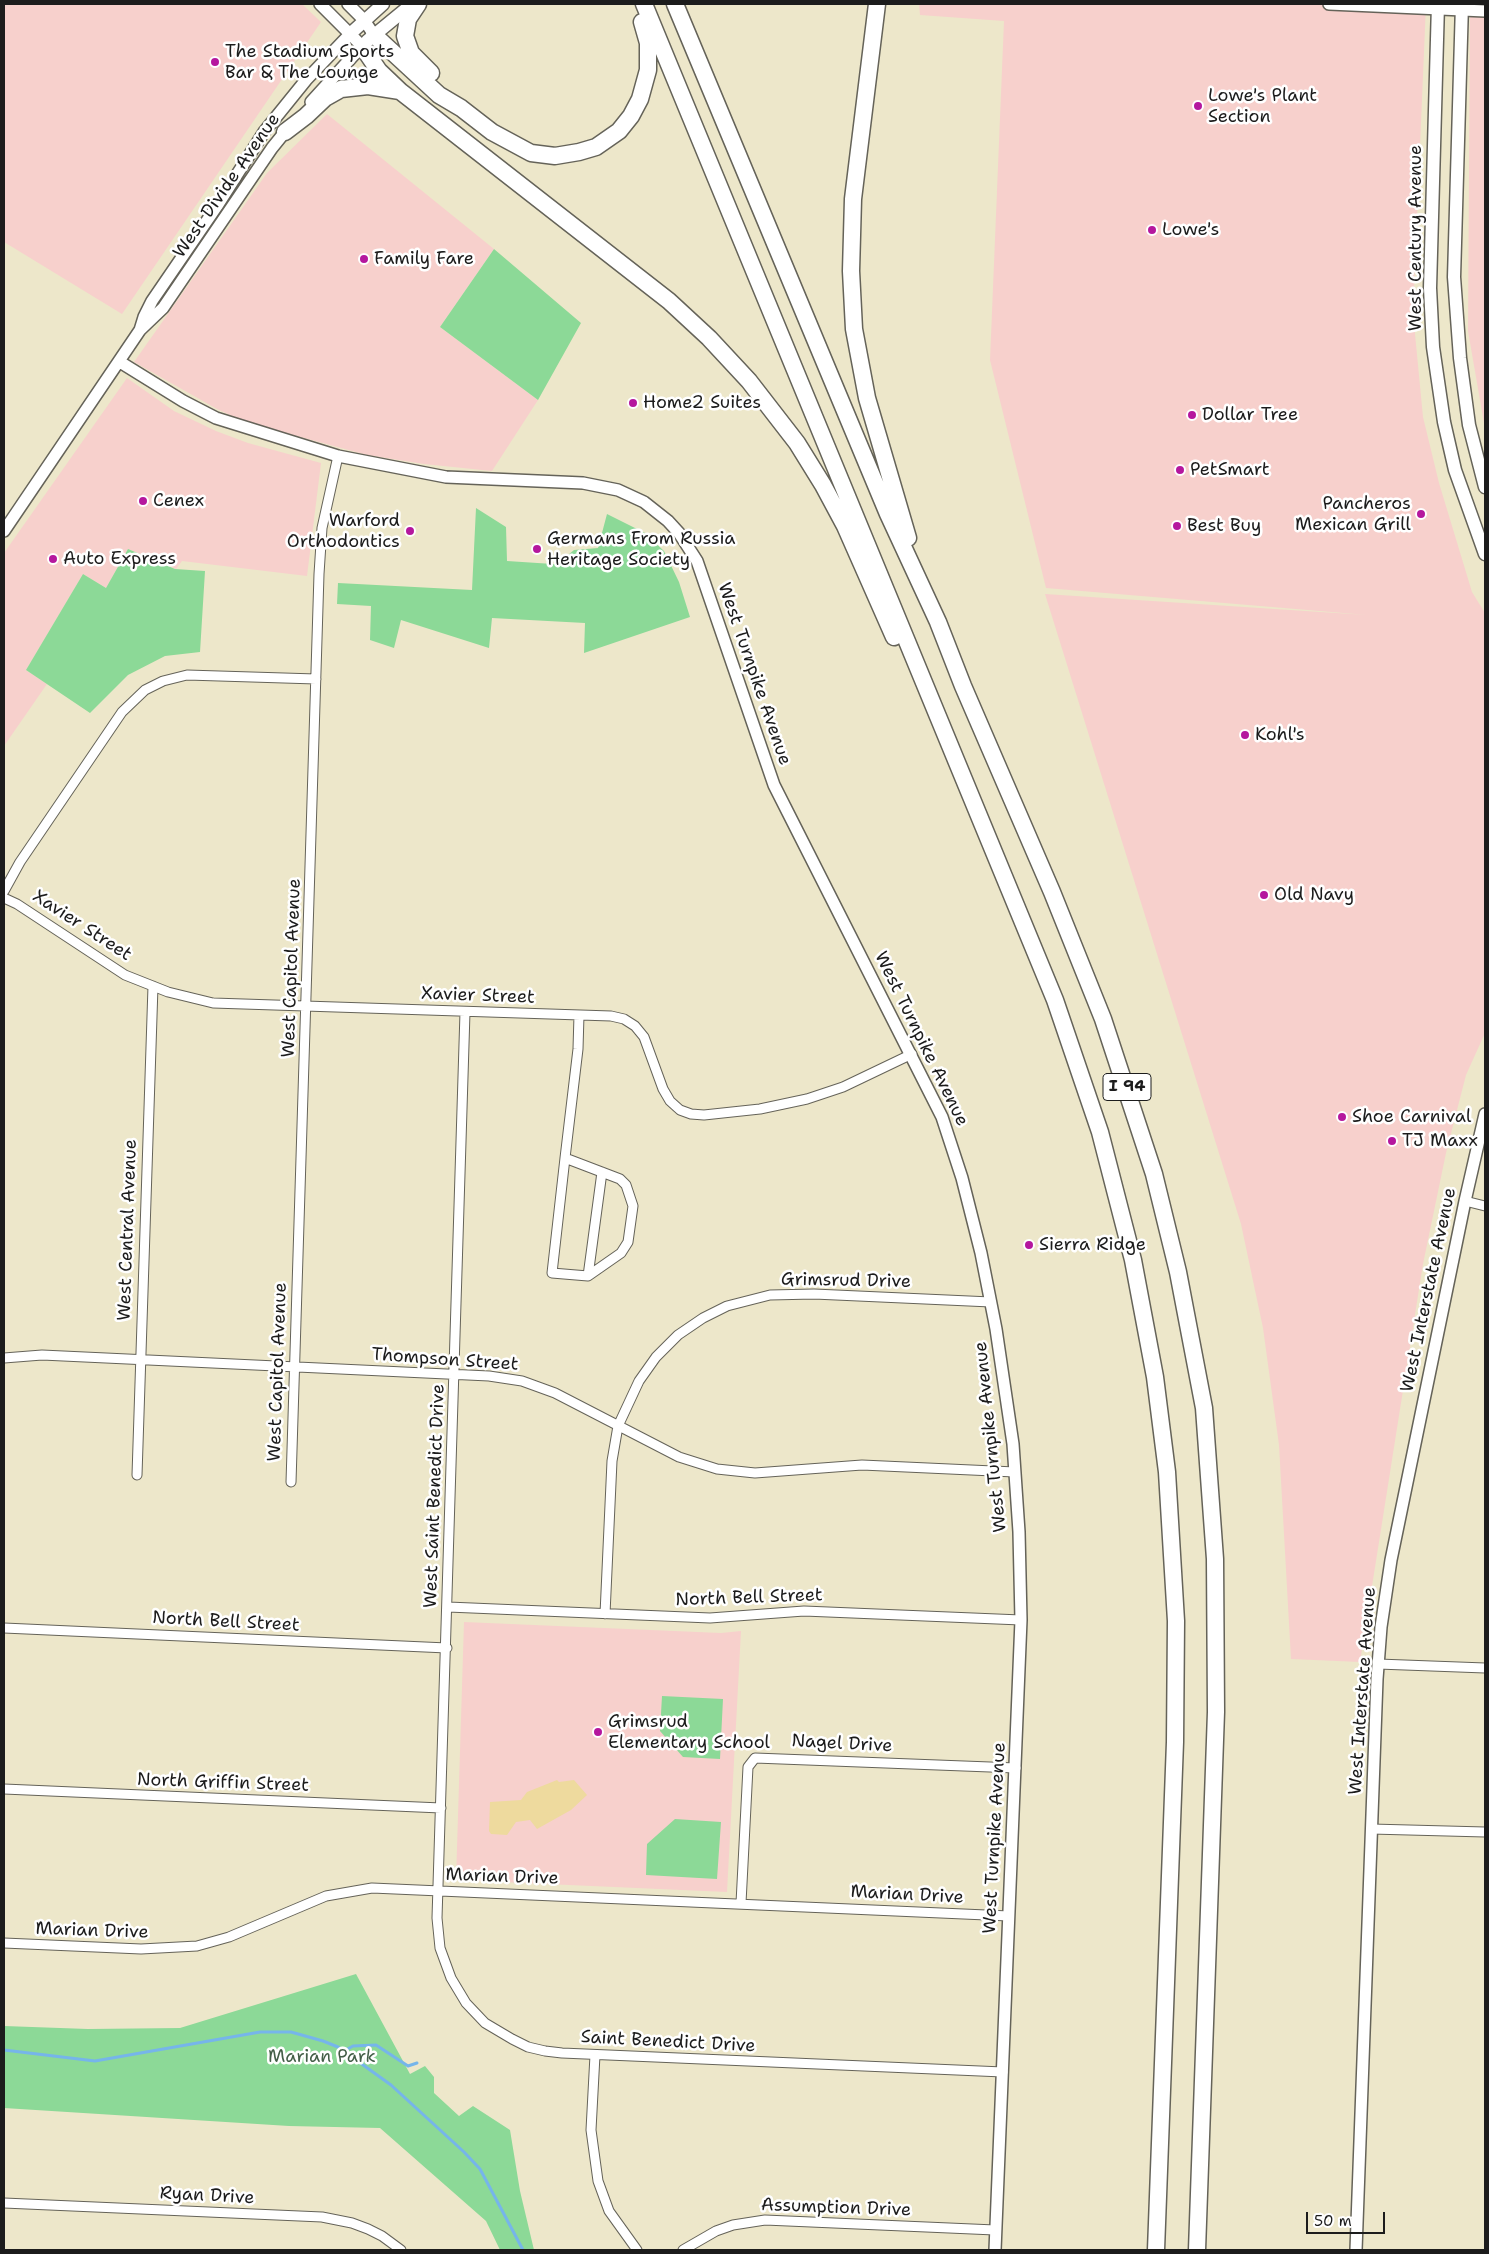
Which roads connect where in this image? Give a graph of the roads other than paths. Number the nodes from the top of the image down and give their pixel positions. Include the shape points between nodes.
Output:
1 (320, 4) edge
2 (348, 4) edge
3 (383, 4) edge
4 (412, 4) edge
5 (418, 4) edge
6 (634, 4) edge
7 (644, 4) edge
8 (675, 4) edge
9 (877, 4) edge
10 (1329, 4) edge
11 (1438, 6) edge
12 (1461, 7) edge
13 (1485, 12) edge
14 (364, 20) junction
15 (350, 34) junction
16 (374, 35) junction
17 (362, 46) junction
18 (400, 92) junction
19 (462, 108) junction
20 (285, 132) junction
21 (140, 330) junction
22 (120, 362) junction
23 (338, 456) junction
24 (1485, 487) edge
25 (4, 532) edge
26 (1485, 554) edge
27 (938, 622) junction
28 (316, 679) junction
29 (4, 891) edge
30 (4, 898) edge
31 (1034, 949) junction
32 (153, 986) junction
33 (307, 1007) junction
34 (465, 1012) junction
35 (579, 1015) junction
36 (912, 1054) junction
37 (1485, 1114) edge
38 (565, 1158) junction
39 (602, 1172) junction
40 (1465, 1201) junction
41 (1485, 1206) edge
42 (588, 1276) junction
43 (991, 1302) junction
44 (4, 1358) edge
45 (140, 1359) junction
46 (294, 1367) junction
47 (455, 1374) junction
48 (618, 1426) junction
49 (1015, 1472) junction
50 (137, 1475) dead end
51 (291, 1482) dead end
52 (448, 1607) junction
53 (605, 1614) junction
54 (1022, 1620) junction
55 (4, 1628) edge
56 (447, 1648) junction
57 (1378, 1664) junction
58 (1485, 1668) edge
59 (1016, 1768) junction
60 (4, 1789) edge
61 (441, 1808) junction
62 (1372, 1829) junction
63 (1485, 1832) edge
64 (438, 1890) junction
65 (741, 1903) junction
66 (1009, 1916) junction
67 (4, 1943) edge
68 (595, 2055) junction
69 (1003, 2072) junction
70 (4, 2203) edge
71 (995, 2230) junction
72 (402, 2250) edge
73 (637, 2250) edge
74 (683, 2250) edge
75 (994, 2250) edge
76 (1156, 2250) edge
77 (1197, 2250) edge
78 (1356, 2250) edge

1 - 15 street
2 - 14 street
3 - 14 main road, West Divide Avenue
4 - 16 main road, West Divide Avenue
5 - 19 highway via 405,28 407,45 418,62 450,90
6 - 19 highway via 648,43 646,80 631,116 604,143 590,150 567,154 531,153 492,132
7 - 31 highway, I 94
8 - 27 highway, I 94 via 888,514
9 - 27 highway via 853,199 854,329 867,398 907,535
10 - 11 street
11 - 12 street
11 - 26 main road, West Century Avenue via 1430,288 1433,347 1451,453
12 - 13 street
12 - 24 main road via 1454,277 1469,425
14 - 15 main road, West Divide Avenue
14 - 16 street
15 - 17 street
15 - 21 street, West Divide Avenue via 306,80 264,132 222,200 152,301
16 - 17 main road, West Divide Avenue
16 - 19 highway via 439,95
17 - 18 highway via 379,71
17 - 20 street, West Divide Avenue
18 - 20 highway via 368,86 341,89 325,98
18 - 31 highway via 676,308 728,358 783,423 845,526
20 - 21 street, West Divide Avenue via 163,308
21 - 22 street, West Divide Avenue
22 - 23 street, West Turnpike Avenue via 216,418
22 - 25 street, West Divide Avenue
23 - 28 street, West Capitol Avenue via 322,528
23 - 36 street, West Turnpike Avenue via 446,477 606,486 644,502 668,521 689,547 703,576 774,785
27 - 77 highway, I 94 via 1052,892 1122,1074 1154,1174 1178,1272 1204,1408 1216,1559 1216,1712
28 - 29 street via 187,674 145,690 122,712 20,862
28 - 33 street, West Capitol Avenue
30 - 32 street, Xavier Street via 113,968
31 - 76 highway, I 94 via 1082,1076 1117,1193 1148,1335 1167,1472 1175,1594 1176,1702
32 - 33 street, Xavier Street via 213,1003
32 - 45 street, West Central Avenue
33 - 34 street, Xavier Street
33 - 46 street, West Capitol Avenue
34 - 35 street, Xavier Street
34 - 47 street, West Saint Benedict Drive
35 - 36 street, Xavier Street via 618,1017 635,1026 647,1044 670,1101 680,1110 698,1115 772,1107 806,1099 843,1087
35 - 38 street
36 - 43 street, West Turnpike Avenue via 938,1108 956,1157
37 - 40 street, West Interstate Avenue
38 - 39 street
38 - 42 street via 552,1273
39 - 42 street
39 - 42 street via 620,1178 633,1206 628,1242 622,1253
40 - 41 street
40 - 57 street, West Interstate Avenue via 1391,1560
43 - 48 street, Grimsrud Drive via 799,1293 740,1302 703,1318 667,1345 639,1381
43 - 49 street, West Turnpike Avenue via 1005,1382
44 - 45 street, Thompson Street via 42,1355
45 - 46 street, Thompson Street
45 - 50 street, West Central Avenue
46 - 47 street, Thompson Street
46 - 51 street, West Capitol Avenue
47 - 48 street, Thompson Street via 522,1381 555,1393
47 - 52 street, West Saint Benedict Drive
48 - 49 street, Thompson Street via 679,1457 731,1471 769,1472 862,1465
48 - 53 street, Grimsrud Drive via 612,1461
49 - 54 street, West Turnpike Avenue
52 - 53 street, North Bell Street
52 - 56 street, West Saint Benedict Drive
53 - 54 street, North Bell Street via 721,1618 814,1611
54 - 59 street, West Turnpike Avenue
55 - 56 street, North Bell Street
56 - 61 street, West Saint Benedict Drive
57 - 58 street
57 - 62 street, West Interstate Avenue
59 - 65 street, Nagel Drive via 756,1758 748,1767
59 - 66 street, West Turnpike Avenue
60 - 61 street, North Griffin Street
61 - 64 street, West Saint Benedict Drive
62 - 63 street
62 - 78 street, West Interstate Avenue
64 - 65 street, Marian Drive
64 - 67 street, Marian Drive via 387,1888 342,1892 301,1905 229,1937 197,1946 141,1949
64 - 68 street, Saint Benedict Drive via 438,1933 445,1964 458,1992 475,2013 497,2031 528,2047
65 - 66 street, Marian Drive
66 - 69 street, West Turnpike Avenue
68 - 69 street, Saint Benedict Drive
68 - 73 street via 591,2130 598,2181 609,2211
69 - 71 street, West Turnpike Avenue
70 - 72 street, Ryan Drive via 322,2217 368,2229
71 - 74 street, Assumption Drive via 765,2220 716,2231
71 - 75 street, West Turnpike Avenue

